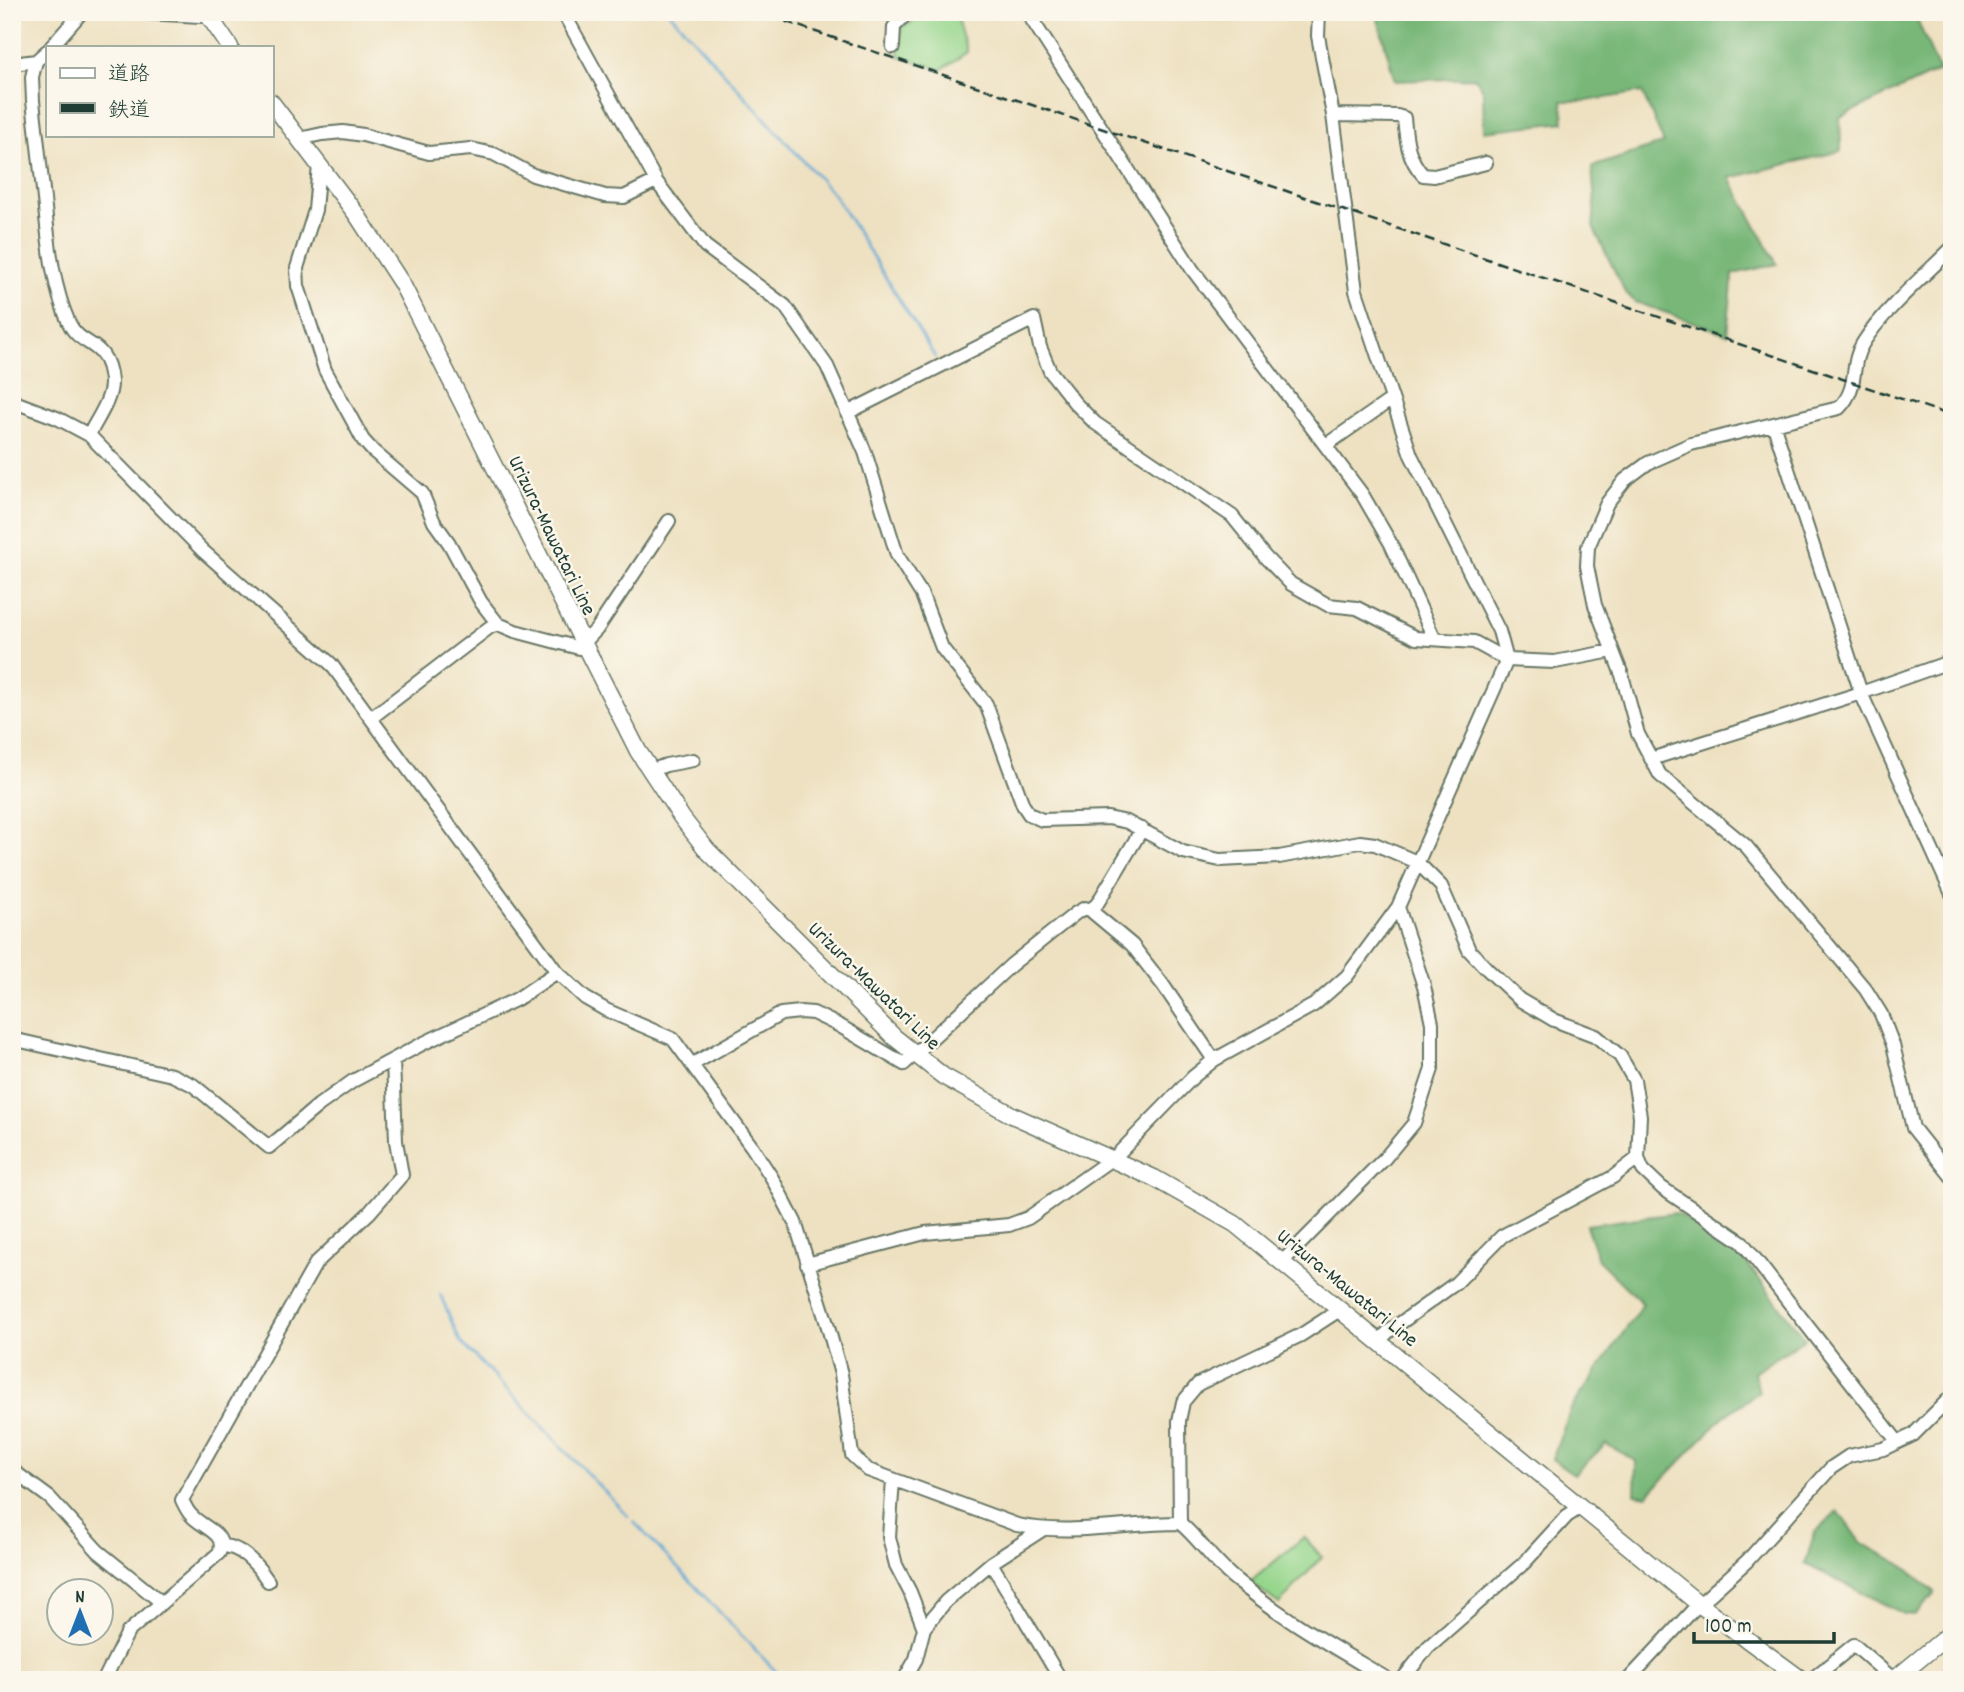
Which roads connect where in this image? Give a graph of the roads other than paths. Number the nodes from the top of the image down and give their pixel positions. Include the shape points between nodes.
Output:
1 (82, 12) edge
2 (127, 12) edge
3 (563, 12) edge
4 (919, 12) edge
5 (1027, 12) edge
6 (1319, 12) edge
7 (206, 13) edge
8 (903, 14) edge
9 (52, 46) edge
10 (228, 46) edge
11 (893, 47) dead end
12 (46, 52) edge
13 (36, 61) junction
14 (12, 64) edge
15 (273, 105) edge
16 (1333, 115) junction
17 (299, 139) junction
18 (1486, 163) dead end
19 (319, 165) junction
20 (656, 181) junction
21 (1952, 248) edge
22 (1392, 399) junction
23 (12, 401) edge
24 (847, 413) junction
25 (1774, 426) junction
26 (89, 435) junction
27 (1326, 445) junction
28 (669, 521) dead end
29 (498, 624) junction
30 (1434, 638) junction
31 (583, 643) junction
32 (1612, 651) junction
33 (1507, 660) junction
34 (1952, 661) edge
35 (1861, 693) junction
36 (371, 718) junction
37 (1651, 759) junction
38 (693, 760) dead end
39 (650, 771) junction
40 (1142, 829) junction
41 (1417, 862) junction
42 (1952, 894) edge
43 (1398, 907) junction
44 (1090, 910) junction
45 (557, 972) junction
46 (12, 1039) edge
47 (914, 1054) junction
48 (393, 1060) junction
49 (1214, 1060) junction
50 (693, 1064) junction
51 (1638, 1158) junction
52 (1110, 1159) junction
53 (1952, 1177) edge
54 (1283, 1261) junction
55 (807, 1264) junction
56 (1341, 1309) junction
57 (1379, 1340) junction
58 (1952, 1396) edge
59 (1897, 1441) junction
60 (12, 1470) edge
61 (893, 1480) junction
62 (1581, 1507) junction
63 (1180, 1523) junction
64 (1042, 1530) junction
65 (222, 1546) junction
66 (991, 1563) junction
67 (268, 1581) dead end
68 (161, 1602) junction
69 (1699, 1604) junction
70 (924, 1628) junction
71 (1952, 1632) edge
72 (104, 1680) edge
73 (904, 1680) edge
74 (1061, 1680) edge
75 (1389, 1680) edge
76 (1402, 1680) edge
77 (1628, 1680) edge
78 (1802, 1680) edge
79 (1811, 1680) edge
80 (1894, 1680) edge

1 - 9 street
2 - 7 street
3 - 20 street
4 - 8 street
5 - 27 street via 1192,269
6 - 16 street via 1318,36
7 - 10 main road
8 - 11 street via 894,27
12 - 13 street
13 - 14 street
13 - 26 street via 33,101 54,271 69,325 97,347 109,369 109,395
15 - 17 main road, Urizura-Mawatari Line
16 - 18 street via 1404,118 1410,156 1423,175
16 - 22 street via 1356,291
17 - 19 main road, Urizura-Mawatari Line
17 - 20 street via 343,132 429,153 471,149 494,154 533,175 605,196 624,197
19 - 29 street via 316,210 297,268 298,286 325,370 363,440 422,493 434,522
19 - 31 main road, Urizura-Mawatari Line via 402,284
20 - 24 street via 705,246 785,306 827,366
21 - 25 street via 1867,337 1860,348 1852,391 1839,408
22 - 27 street
22 - 33 street via 1410,456 1499,631
23 - 26 street
24 - 30 street via 1034,319 1050,371 1095,424 1232,516 1292,584 1328,605 1357,608 1416,638
24 - 40 street via 865,452 897,555 922,595 942,648 986,704 1029,814 1042,820 1108,818
25 - 32 street via 1691,444 1648,463 1625,480 1607,503 1588,547 1587,566 1595,606
25 - 35 street
26 - 36 street via 203,551 331,664
27 - 30 street via 1391,544
28 - 31 street
29 - 31 street via 572,647
29 - 36 street
30 - 33 street via 1474,642
31 - 39 main road, Urizura-Mawatari Line
32 - 33 street via 1555,662
32 - 37 street via 1638,734
33 - 41 street
34 - 35 street
35 - 37 street
35 - 42 street
36 - 45 street
37 - 53 street via 1674,788 1746,846 1866,990 1893,1045 1913,1128
38 - 39 street
39 - 47 main road, Urizura-Mawatari Line via 707,850
40 - 41 street via 1183,852 1220,860 1279,857 1360,842
40 - 44 street
41 - 43 street
41 - 51 street via 1441,886 1469,950 1495,977 1520,1000 1554,1020 1596,1036 1620,1056 1634,1080 1640,1116
43 - 49 street via 1347,976 1314,1005
43 - 54 street via 1432,1023 1432,1069 1414,1122
44 - 47 street via 1076,913 1011,965
44 - 49 street via 1132,945
45 - 48 street via 517,999
45 - 50 street via 585,998 673,1039
46 - 48 street via 172,1075 193,1085 269,1147 352,1081
47 - 50 street via 904,1064 841,1026 800,1012 781,1014
47 - 52 main road, Urizura-Mawatari Line via 981,1099
48 - 65 street via 402,1175 316,1263 181,1500 191,1515 220,1538
49 - 52 street
50 - 55 street via 772,1178 795,1222
51 - 57 street via 1613,1177 1502,1236 1457,1283
51 - 59 street via 1643,1170 1662,1188 1742,1242
52 - 54 main road, Urizura-Mawatari Line via 1196,1200
52 - 55 street via 1028,1218 1009,1225 925,1233
54 - 56 main road, Urizura-Mawatari Line
55 - 61 street via 841,1374 852,1455 868,1470
56 - 57 main road, Urizura-Mawatari Line
56 - 63 street via 1301,1335 1198,1384 1183,1402 1179,1421
57 - 62 main road, Urizura-Mawatari Line
58 - 59 street via 1913,1435
59 - 69 street via 1849,1456 1830,1468 1747,1561
60 - 68 street via 50,1498 98,1551
61 - 64 street
61 - 70 street via 889,1536
62 - 69 main road, Urizura-Mawatari Line
62 - 76 street via 1428,1647
63 - 64 street
63 - 75 street via 1234,1579 1264,1602
64 - 66 street
65 - 67 street via 232,1546 245,1555
65 - 68 street
66 - 70 street via 946,1601
66 - 74 street
68 - 72 street via 128,1632
69 - 77 street
69 - 78 main road, Urizura-Mawatari Line
70 - 73 street via 916,1659
71 - 80 main road
79 - 80 street via 1854,1645

